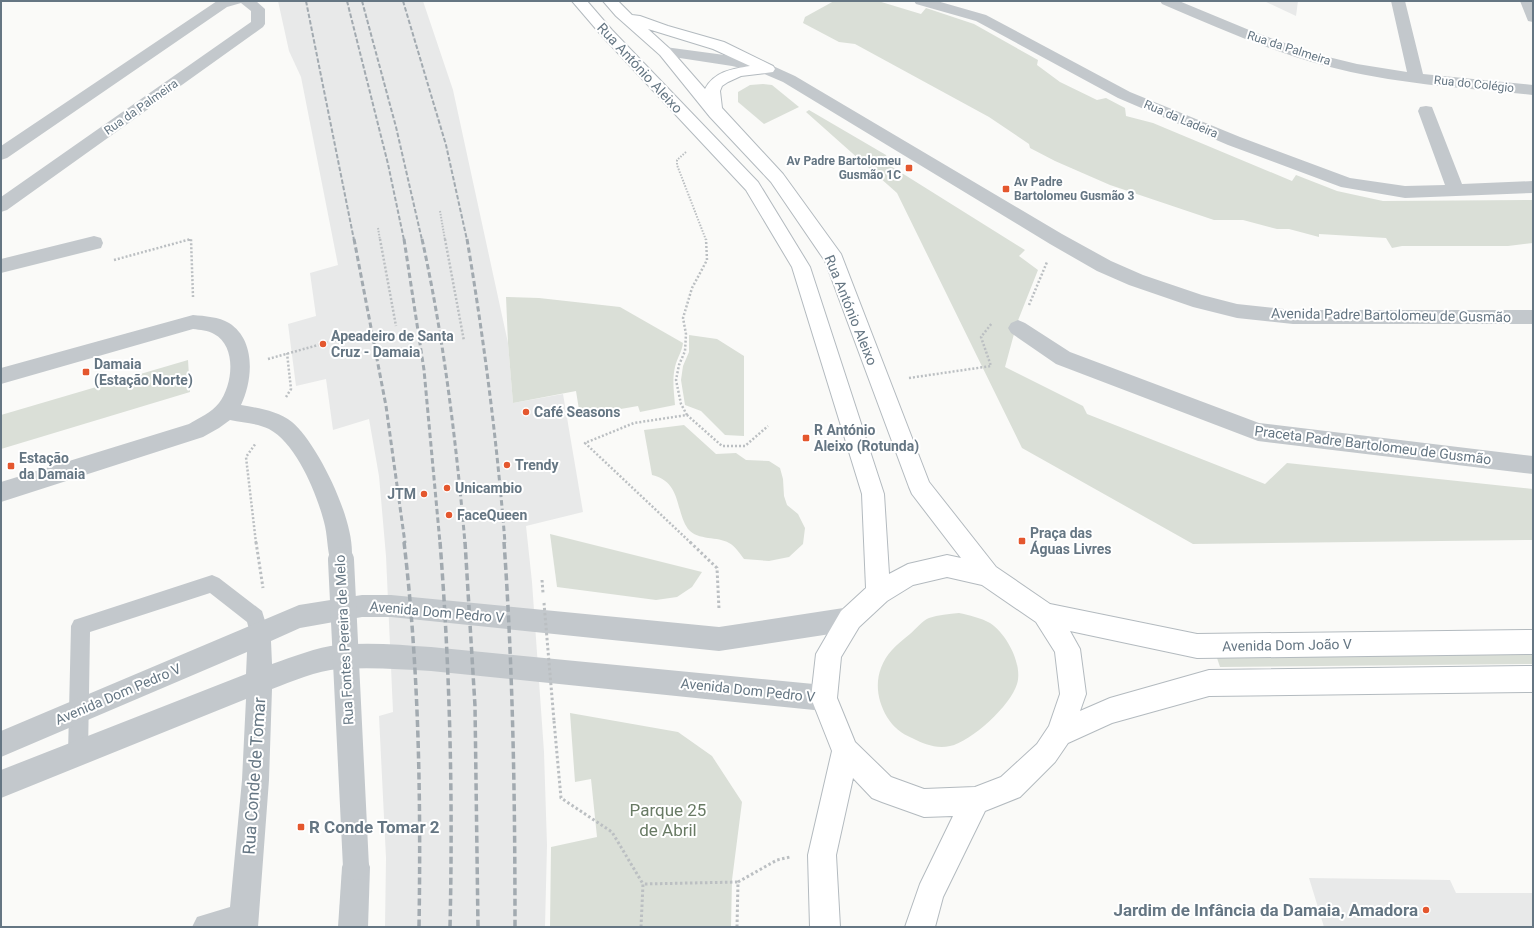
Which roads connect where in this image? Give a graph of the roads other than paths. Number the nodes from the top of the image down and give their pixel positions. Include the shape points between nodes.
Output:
1 (235, 1) edge
2 (247, 1) edge
3 (579, 1) edge
4 (921, 1) edge
5 (1167, 1) edge
6 (1398, 1) edge
7 (1527, 1) edge
8 (952, 5) edge
9 (615, 7) edge
10 (1533, 18) edge
11 (607, 33) junction
12 (665, 52) junction
13 (767, 69) junction
14 (1416, 78) junction
15 (1533, 90) edge
16 (1426, 111) dead end
17 (716, 113) junction
18 (1, 154) edge
19 (1533, 187) edge
20 (1455, 189) junction
21 (1, 206) edge
22 (94, 243) road end
23 (1, 266) edge
24 (1533, 317) edge
25 (1018, 328) road end
26 (1, 376) edge
27 (226, 410) junction
28 (1533, 464) edge
29 (1, 492) edge
30 (988, 575) junction
31 (878, 593) junction
32 (1045, 614) junction
33 (850, 619) junction
34 (258, 634) junction
35 (1533, 642) edge
36 (1533, 679) edge
37 (260, 681) junction
38 (824, 698) junction
39 (80, 710) junction
40 (1059, 734) junction
41 (1, 744) edge
42 (845, 751) junction
43 (78, 754) junction
44 (1, 784) edge
45 (975, 801) junction
46 (243, 922) edge
47 (207, 927) edge
48 (353, 927) edge
49 (825, 927) edge
50 (920, 927) edge

1 - 18 street via 222,4
2 - 21 street, Rua da Palmeira via 258,9 258,24
3 - 11 street, Rua António Aleixo
4 - 8 street, Rua da Ladeira
5 - 14 street, Rua da Palmeira via 1263,42 1332,63
6 - 14 street
7 - 10 street
8 - 20 street, Rua da Ladeira via 1124,94 1234,141 1347,183 1405,192
9 - 12 street, Rua António Aleixo
9 - 13 street via 656,29 693,37 734,51
11 - 12 street via 631,44
11 - 31 street, Rua António Aleixo via 752,186 801,267 873,494
12 - 13 street, Avenida Padre Bartolomeu de Gusmão via 732,61
12 - 17 street, Rua António Aleixo
13 - 17 street via 732,73 719,81 712,90 711,100
13 - 24 street, Avenida Padre Bartolomeu de Gusmão via 790,79 1104,266 1200,302 1237,310 1293,317
14 - 15 street, Rua do Colégio
16 - 20 street
17 - 30 street, Rua António Aleixo via 777,178 834,259 920,487
19 - 20 street, Rua da Ladeira
22 - 23 street
25 - 28 street, Praceta Padre Bartolomeu de Gusmão via 1062,358 1258,432
26 - 27 street via 193,322 208,324 221,328 236,342 240,366 238,391
27 - 29 street via 196,431
27 - 48 street, Rua Fontes Pereira de Melo, bridge via 270,421 285,428 302,448 336,521 341,560 356,867
30 - 31 street via 947,566 908,575
30 - 32 street
31 - 33 street
32 - 35 street, Avenida Dom João V via 1197,646
32 - 40 street via 1067,649 1073,694
33 - 34 street, Avenida Dom Pedro V via 719,639 391,606 362,606 299,617
33 - 38 street via 829,654
34 - 37 street, Rua Conde de Tomar
34 - 39 street, Avenida Dom Pedro V
34 - 39 lane via 255,617 212,584 81,626
36 - 40 street via 1209,683 1110,710
37 - 38 street, Avenida Dom Pedro V via 304,665 338,657 387,656
37 - 43 street, Avenida Dom Pedro V
37 - 46 street, Rua Conde de Tomar via 251,838
38 - 42 street
39 - 41 street, Avenida Dom Pedro V
39 - 43 lane
40 - 45 street via 1046,753 1010,787
42 - 45 street via 882,788 924,803
42 - 49 street via 822,855
43 - 44 street, Avenida Dom Pedro V
45 - 50 street via 930,894
46 - 47 street, Rua Conde de Tomar

